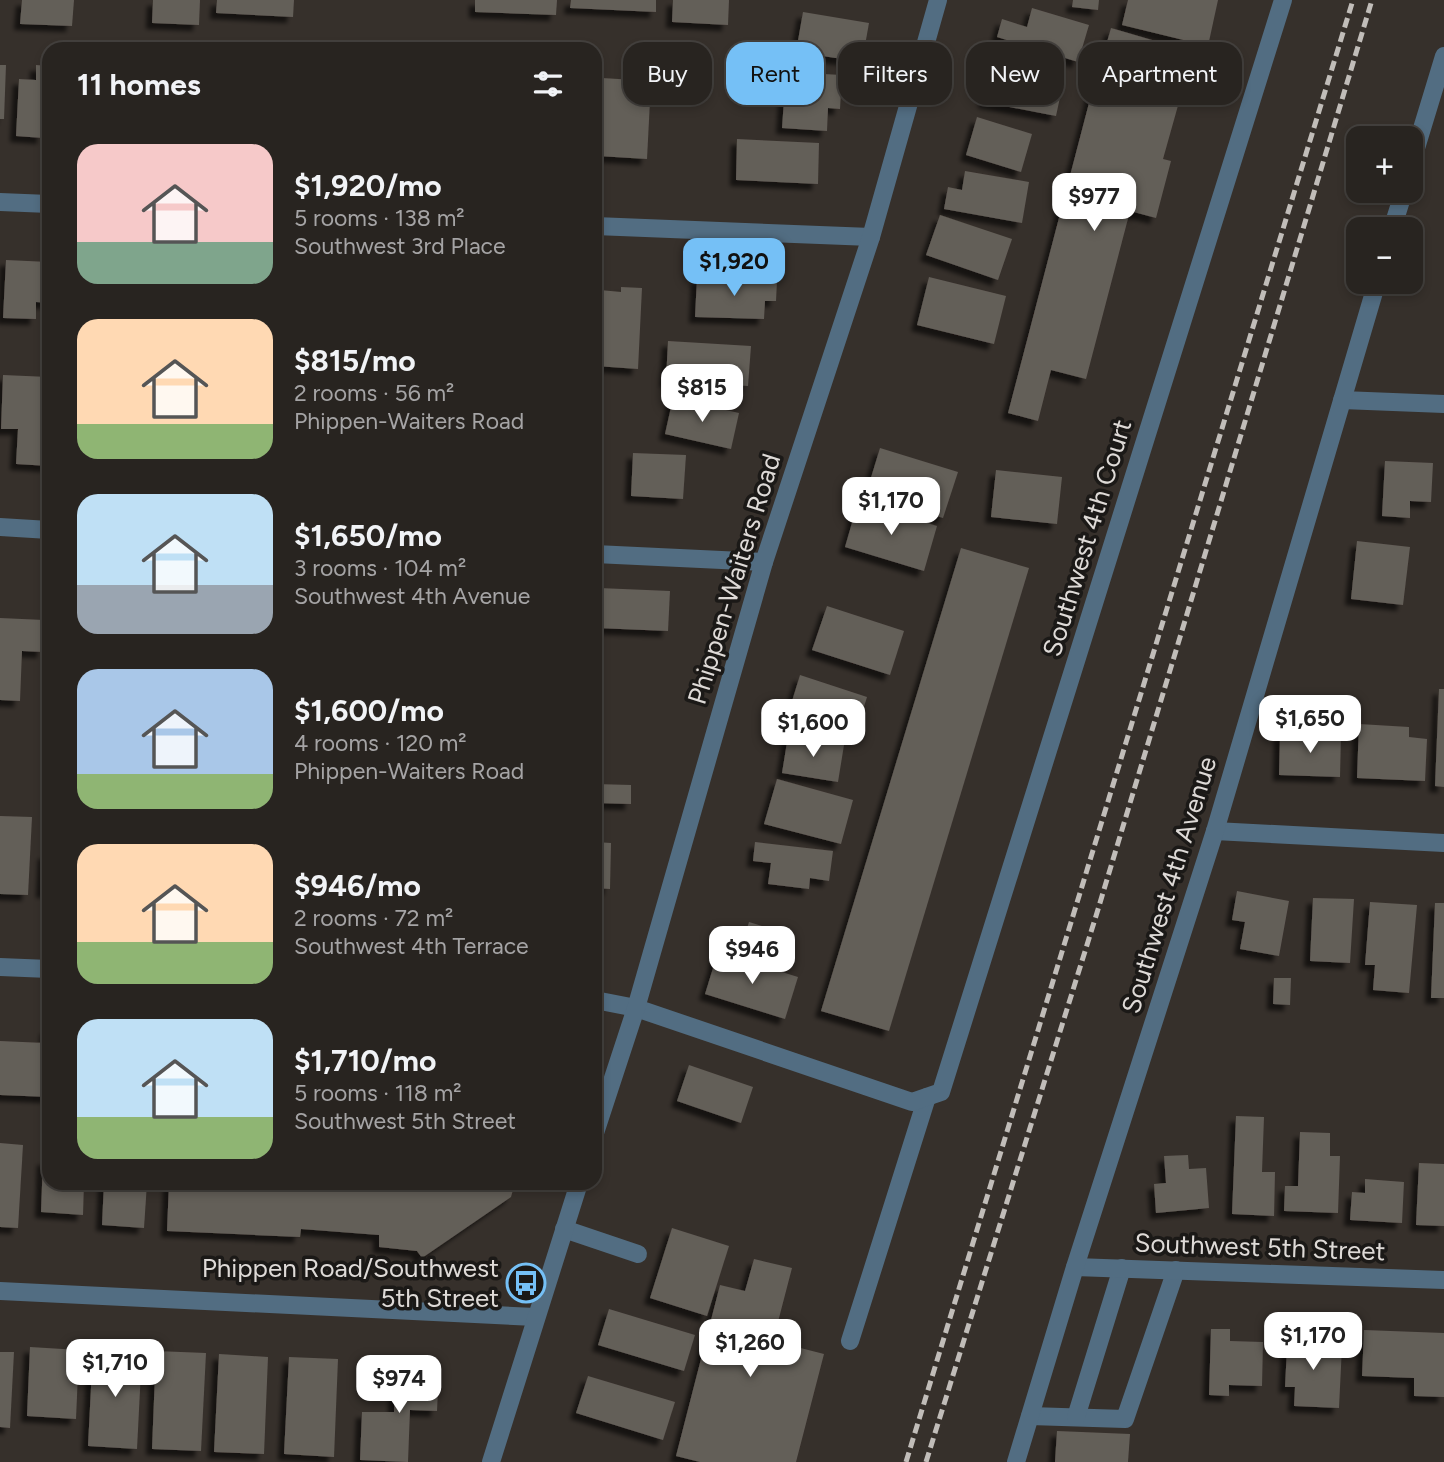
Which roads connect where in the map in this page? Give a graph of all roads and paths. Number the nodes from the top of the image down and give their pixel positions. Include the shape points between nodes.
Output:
1 (938, 0) edge
2 (1283, 0) edge
3 (1444, 55) edge
4 (1423, 126) edge
5 (0, 202) edge
6 (42, 204) edge
7 (602, 226) edge
8 (871, 237) junction
9 (1373, 294) edge
10 (1342, 400) junction
11 (1444, 404) edge
12 (0, 527) edge
13 (42, 530) edge
14 (602, 554) edge
15 (764, 562) junction
16 (1215, 831) junction
17 (1444, 843) edge
18 (0, 967) edge
19 (42, 969) edge
20 (602, 1001) edge
21 (636, 1008) junction
22 (934, 1095) junction
23 (602, 1112) edge
24 (577, 1190) edge
25 (564, 1229) junction
26 (638, 1254) dead end
27 (1074, 1267) junction
28 (1122, 1268) junction
29 (1177, 1270) junction
30 (1444, 1280) edge
31 (0, 1291) edge
32 (536, 1317) junction
33 (850, 1341) dead end
34 (1030, 1416) junction
35 (1076, 1417) junction
36 (491, 1462) edge
37 (1016, 1462) edge

1 - 8 street, Phippen-Waiters Road
2 - 22 street, Southwest 4th Court
3 - 4 street
5 - 6 street
7 - 8 street
8 - 15 street, Phippen-Waiters Road
9 - 10 street, Southwest 4th Avenue
10 - 11 street
10 - 16 street, Southwest 4th Avenue
12 - 13 street
14 - 15 street
15 - 21 street, Phippen-Waiters Road
16 - 17 street
16 - 27 street, Southwest 4th Avenue
18 - 19 street
20 - 21 street
21 - 22 street via 912,1102
21 - 23 street, Phippen-Waiters Road
22 - 33 street, Southwest 4th Court
24 - 25 street
25 - 26 street
25 - 32 street
27 - 28 street, Southwest 5th Street
27 - 34 street, Southwest 4th Avenue
28 - 29 street, Southwest 5th Street
28 - 35 street
29 - 30 street, Southwest 5th Street
29 - 35 street via 1125,1419
31 - 32 street
32 - 36 street
34 - 35 street
34 - 37 street, Southwest 4th Avenue

